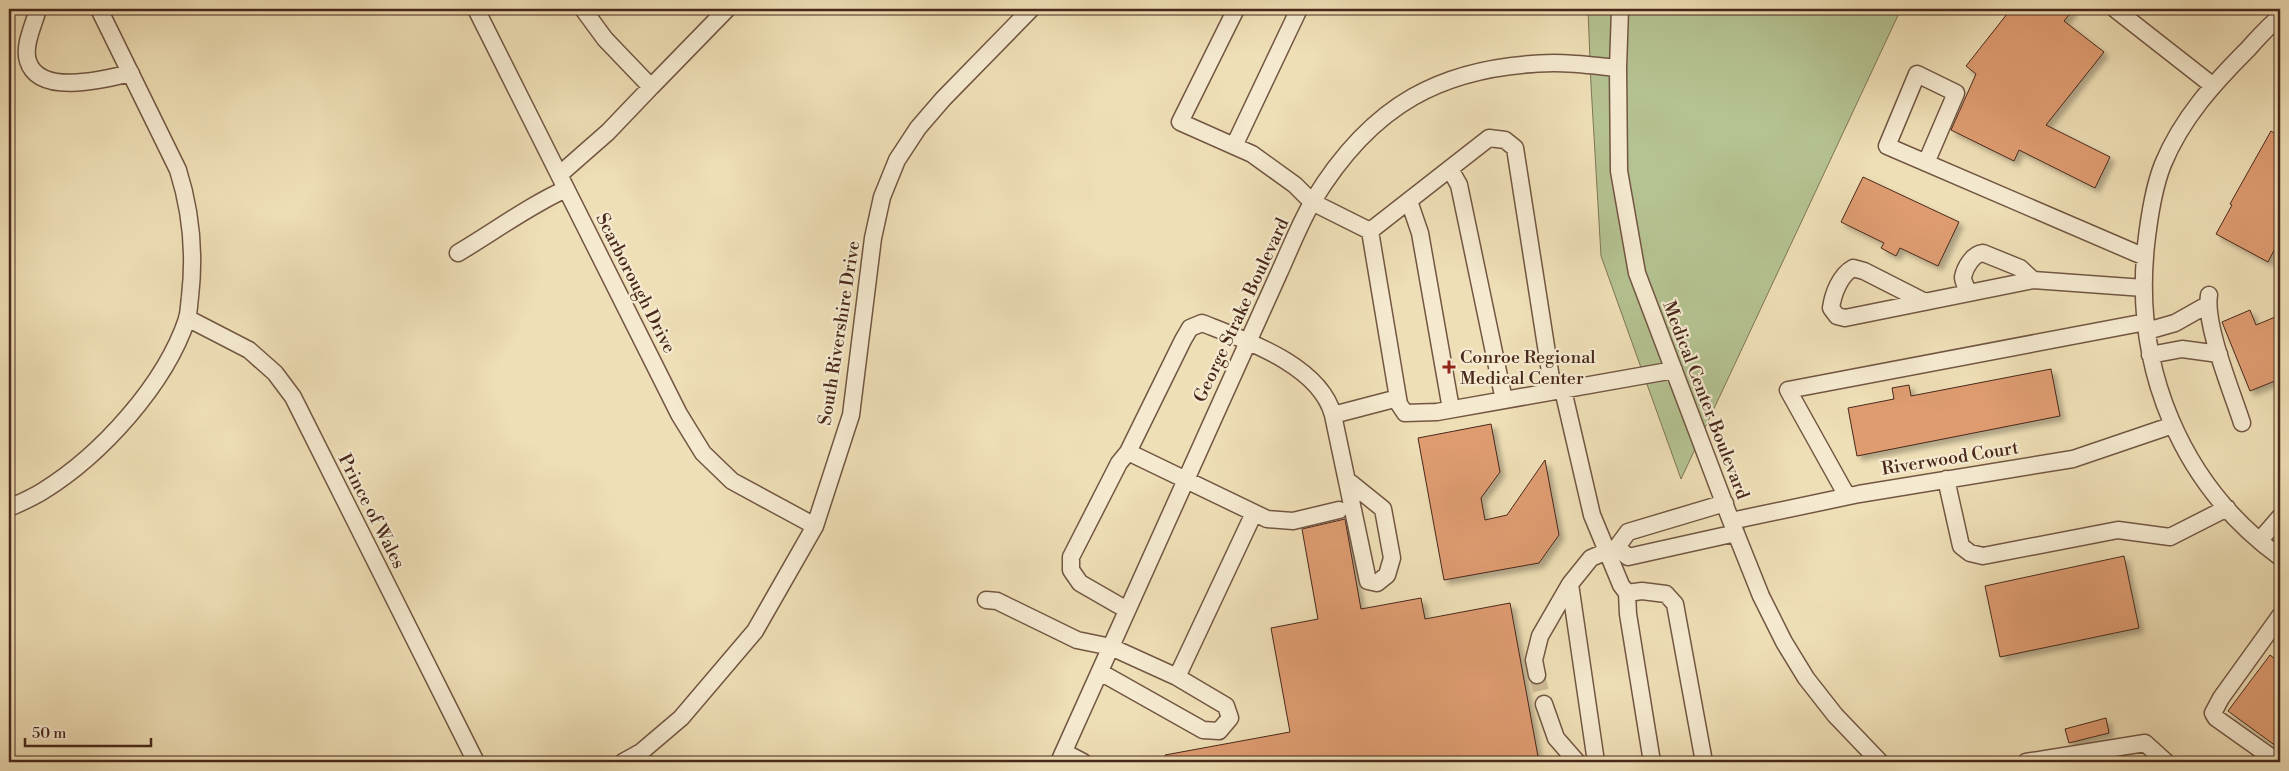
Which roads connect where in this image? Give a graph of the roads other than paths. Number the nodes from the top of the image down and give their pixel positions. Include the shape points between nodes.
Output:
1 (38, 9) edge
2 (100, 9) edge
3 (476, 9) edge
4 (583, 9) edge
5 (726, 9) edge
6 (1031, 9) edge
7 (1236, 9) edge
8 (1299, 9) edge
9 (1620, 9) edge
10 (2115, 9) edge
11 (2280, 17) edge
12 (1618, 68) junction
13 (131, 73) junction
14 (2212, 85) junction
15 (652, 87) junction
16 (1234, 146) junction
17 (1926, 163) junction
18 (1450, 169) junction
19 (563, 182) junction
20 (1409, 201) junction
21 (1312, 202) junction
22 (1370, 231) junction
23 (458, 253) dead end
24 (2145, 257) junction
25 (2033, 280) junction
26 (2144, 288) junction
27 (1970, 293) junction
28 (1926, 302) junction
29 (187, 318) junction
30 (2146, 326) junction
31 (1248, 341) junction
32 (2219, 354) junction
33 (2150, 355) junction
34 (1674, 370) junction
35 (1558, 391) junction
36 (1398, 398) junction
37 (1504, 400) junction
38 (1451, 409) junction
39 (1333, 415) junction
40 (2242, 423) dead end
41 (2173, 425) junction
42 (1128, 452) junction
43 (1946, 479) junction
44 (1347, 480) junction
45 (1185, 481) junction
46 (1847, 496) junction
47 (1724, 503) junction
48 (9, 508) edge
49 (2227, 508) junction
50 (1339, 510) dead end
51 (1254, 513) junction
52 (2280, 517) edge
53 (815, 526) junction
54 (1734, 527) junction
55 (2260, 540) junction
56 (1612, 548) junction
57 (2280, 557) edge
58 (1570, 584) junction
59 (1627, 593) junction
60 (986, 600) dead end
61 (1127, 610) junction
62 (2279, 623) edge
63 (1111, 647) junction
64 (1100, 672) junction
65 (1537, 675) tunnel mouth
66 (1177, 677) junction
67 (1544, 704) tunnel mouth
68 (1061, 757) edge
69 (476, 762) edge
70 (623, 762) edge
71 (1083, 762) edge
72 (1577, 762) edge
73 (1596, 762) edge
74 (1652, 762) edge
75 (1704, 762) edge
76 (1880, 762) edge
77 (2026, 762) edge
78 (2166, 762) edge
79 (2278, 762) edge

1 - 13 street via 27,46 28,62 37,74 47,80 71,84
2 - 13 street
3 - 19 street, Scarborough Drive
4 - 15 street via 605,39
5 - 15 street
6 - 53 street, South Rivershire Drive via 943,99 897,160 882,198 873,238 850,415
7 - 16 street via 1180,122
8 - 16 street
9 - 12 street, Medical Center Boulevard
10 - 14 street
11 - 14 street
12 - 21 street, George Strake Boulevard via 1555,63 1513,65 1465,74 1432,86 1394,108 1367,130 1339,162
12 - 34 street, Medical Center Boulevard via 1619,171 1636,273
13 - 29 street via 178,170 186,196 193,275
14 - 24 street via 2179,131 2162,166 2150,212
15 - 19 street
16 - 21 street via 1252,154
17 - 17 street via 1956,92 1917,74 1887,146
17 - 24 street
18 - 20 street
18 - 35 street via 1490,138 1505,140 1515,148
18 - 37 street via 1459,185
19 - 23 street via 522,214
19 - 53 street, Scarborough Drive via 679,414 703,453 732,481
20 - 22 street
20 - 38 street via 1420,233
21 - 22 street
21 - 31 street, George Strake Boulevard
22 - 36 street
24 - 26 street
25 - 26 street
25 - 27 street
25 - 27 street via 2020,268 1983,253 1977,254 1963,277
26 - 30 street
27 - 28 street
28 - 28 street via 1845,318 1837,316 1831,308 1845,272 1853,268
29 - 48 street via 169,360 146,395 111,435 43,492
29 - 69 street, Prince of Wales via 249,350 293,396
30 - 32 street via 2175,323 2208,300
30 - 33 street
30 - 46 street via 1788,390
31 - 39 street via 1300,370 1315,383 1330,401
31 - 42 street via 1202,323 1190,328
31 - 45 street, George Strake Boulevard
32 - 33 street via 2182,349
32 - 40 street
33 - 41 street
34 - 35 street
34 - 47 street, Medical Center Boulevard
35 - 37 street
35 - 56 street via 1592,515
36 - 38 street via 1405,413
36 - 39 street
37 - 38 street
39 - 44 street
41 - 43 street, Riverwood Court via 2073,459
41 - 49 street via 2189,457
42 - 45 street
42 - 61 street via 1119,463 1071,557 1071,570 1080,583
43 - 46 street, Riverwood Court
43 - 49 street via 1961,546 1970,553 1983,556 2118,530 2170,537
44 - 44 street via 1368,581 1377,583 1387,575 1392,558 1383,509
45 - 51 street
45 - 61 street, George Strake Boulevard
46 - 54 street, Riverwood Court
47 - 54 street, Medical Center Boulevard
47 - 56 street via 1628,532
49 - 55 street
50 - 51 street via 1293,521 1267,520
51 - 66 street
52 - 55 street
53 - 70 street, South Rivershire Drive via 755,631 681,718 641,752
54 - 56 street, Riverwood Court via 1628,558
54 - 76 street, Medical Center Boulevard via 1762,596 1806,678 1835,715
55 - 57 street
56 - 58 street via 1591,558
56 - 59 street via 1621,585
58 - 65 street via 1540,636 1534,660
58 - 73 street
59 - 74 street
59 - 75 street via 1666,594 1675,604
60 - 63 street via 997,601 1077,640
61 - 63 street, George Strake Boulevard
62 - 79 street via 2221,698 2214,712 2216,718
63 - 64 street, George Strake Boulevard
63 - 66 street
64 - 66 street via 1203,730 1219,731 1230,718 1226,706
64 - 68 street, George Strake Boulevard
67 - 72 street via 1556,738
68 - 71 street
77 - 78 street via 2145,742

